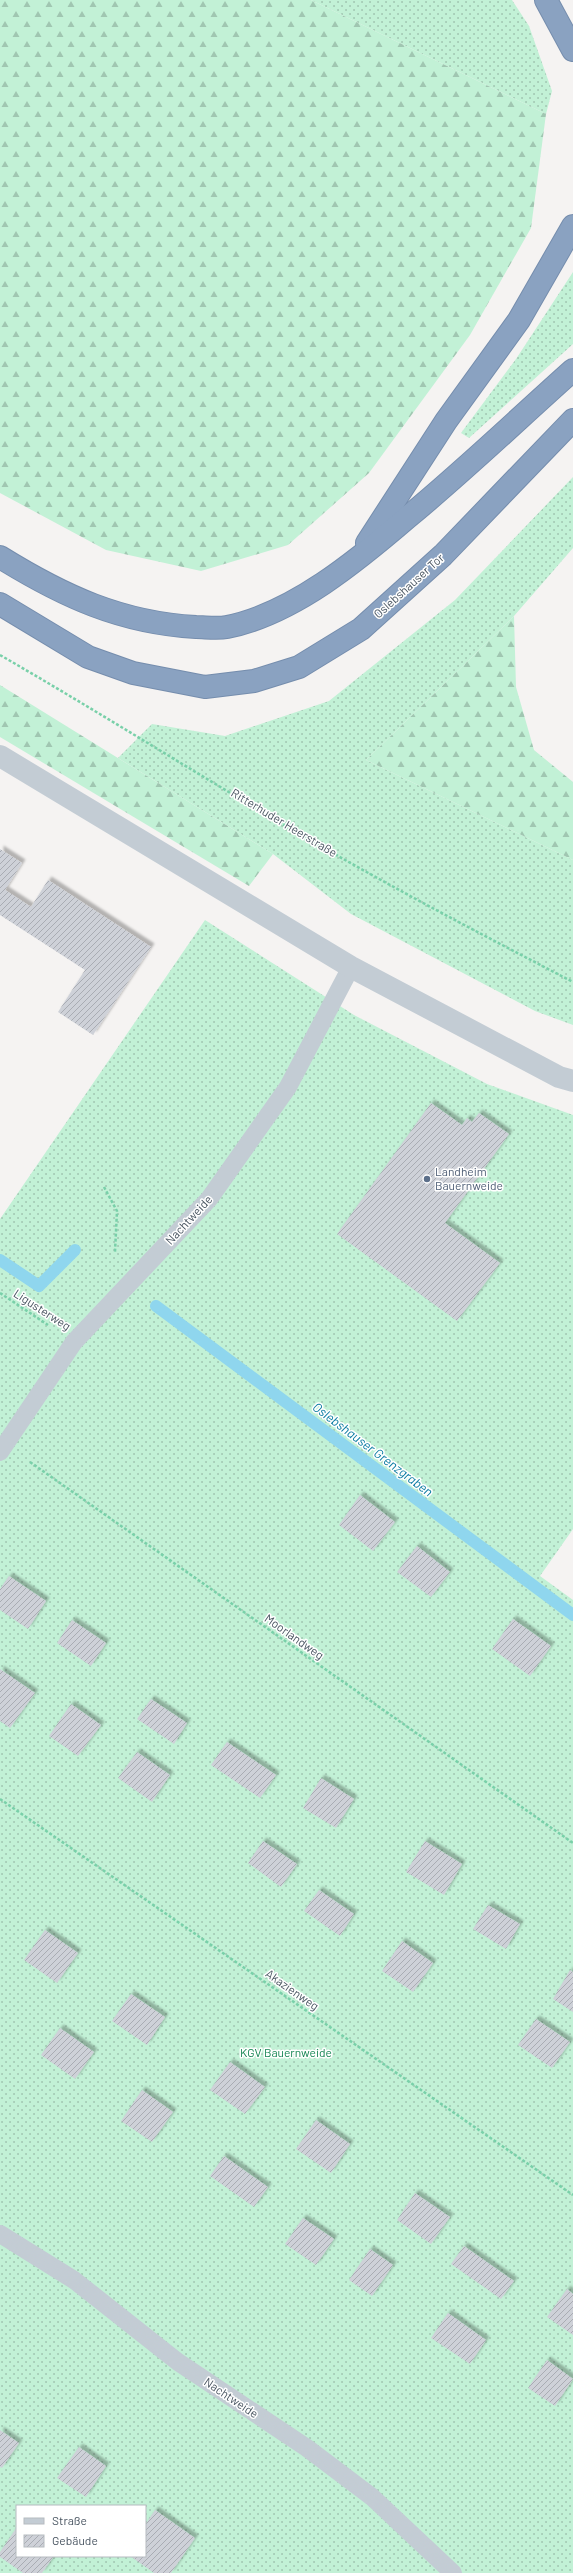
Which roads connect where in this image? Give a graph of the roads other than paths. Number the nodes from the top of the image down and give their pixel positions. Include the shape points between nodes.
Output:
1 (546, 0) edge
2 (573, 50) edge
3 (573, 226) edge
4 (573, 370) edge
5 (573, 420) edge
6 (0, 556) edge
7 (354, 563) junction
8 (0, 604) edge
9 (0, 756) edge
10 (351, 967) junction
11 (573, 1081) edge
12 (2, 1448) edge
13 (0, 2234) edge
14 (453, 2573) edge

1 - 2 highway
3 - 7 highway via 519,320 446,421
4 - 7 highway via 444,487
5 - 8 highway, Oslebshauser Tor via 443,555 361,629 299,668 254,681 205,687 133,673 88,657
6 - 7 highway via 46,586 92,606 169,625 226,628 284,607
9 - 10 street
10 - 11 street via 559,1077
10 - 12 lane, Nachtweide via 288,1087 214,1193 74,1342
13 - 14 lane, Nachtweide via 74,2280 178,2362 306,2448 372,2497

